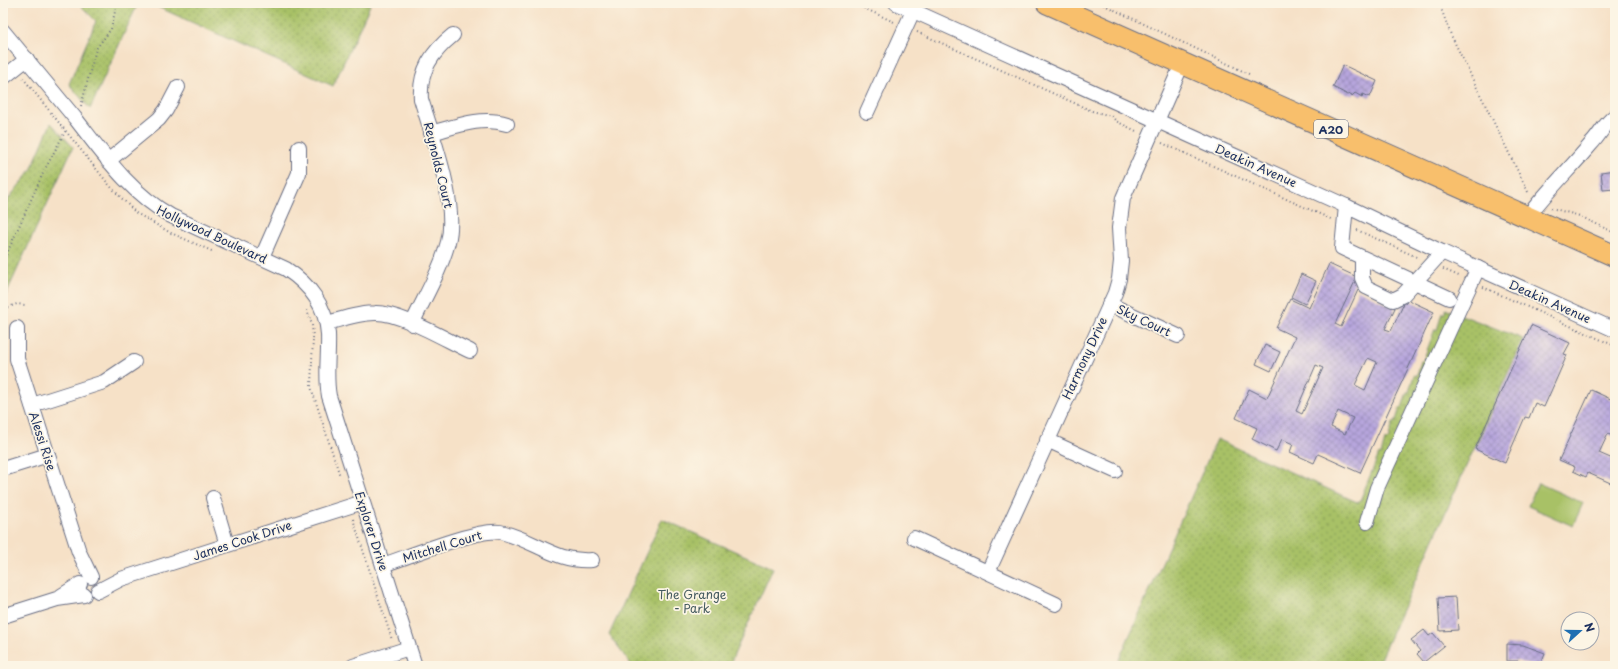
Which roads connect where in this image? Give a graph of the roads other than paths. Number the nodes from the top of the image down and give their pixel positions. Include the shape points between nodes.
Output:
1 (896, 3) edge
2 (1047, 3) edge
3 (913, 11) junction
4 (3, 31) edge
5 (453, 35) dead end
6 (26, 60) junction
7 (1182, 64) junction
8 (3, 78) edge
9 (178, 87) dead end
10 (867, 112) dead end
11 (1615, 116) edge
12 (1157, 121) junction
13 (507, 124) dead end
14 (431, 133) junction
15 (299, 148) dead end
16 (108, 161) junction
17 (1346, 206) junction
18 (1533, 206) junction
19 (1442, 252) junction
20 (1615, 256) edge
21 (262, 257) junction
22 (1362, 258) junction
23 (1478, 268) junction
24 (1415, 281) junction
25 (1449, 298) dead end
26 (1110, 304) junction
27 (326, 323) junction
28 (412, 324) junction
29 (17, 328) dead end
30 (1615, 330) edge
31 (1178, 336) dead end
32 (470, 351) dead end
33 (134, 362) dead end
34 (329, 396) joint
35 (32, 405) junction
36 (1047, 440) junction
37 (48, 455) junction
38 (3, 469) edge
39 (1115, 471) dead end
40 (213, 498) dead end
41 (363, 502) junction
42 (1366, 522) dead end
43 (914, 538) dead end
44 (227, 545) junction
45 (592, 560) dead end
46 (383, 565) junction
47 (988, 572) junction
48 (89, 585) junction
49 (1056, 604) dead end
50 (3, 616) edge
51 (409, 648) junction
52 (353, 666) edge
53 (415, 666) edge

1 - 3 street, Deakin Avenue
2 - 7 highway, A20
3 - 10 street
3 - 12 street, Deakin Avenue
4 - 6 street, Hollywood Boulevard
5 - 14 street, Reynolds Court via 433,54 422,76 421,99
6 - 8 street
6 - 16 street, Hollywood Boulevard
7 - 12 street, Harmony Drive
7 - 18 highway, A20
9 - 16 street via 159,119
11 - 18 street
12 - 17 street, Deakin Avenue
12 - 26 street, Harmony Drive via 1123,198 1119,228 1119,278
13 - 14 street via 482,120
14 - 28 street, Reynolds Court via 450,204 451,227 445,254
15 - 21 street via 299,173
16 - 21 street, Hollywood Boulevard via 139,195 154,207
17 - 19 street, Deakin Avenue
17 - 22 street via 1342,248
18 - 20 highway, A20
19 - 23 street, Deakin Avenue
19 - 24 street
21 - 27 street, Hollywood Boulevard via 294,274 309,288 320,305
22 - 24 street
22 - 24 street via 1363,284 1388,298 1393,300 1403,295
23 - 30 street, Deakin Avenue
23 - 42 street via 1377,488
24 - 25 street
26 - 31 street, Sky Court
26 - 36 street, Harmony Drive
27 - 28 street via 383,313
27 - 34 street, Hollywood Boulevard via 326,376
28 - 32 street
29 - 35 street, Alessi Rise via 18,359
33 - 35 street via 104,382
34 - 41 street, Explorer Drive
35 - 37 street, Alessi Rise
36 - 39 street
36 - 47 street, Harmony Drive
37 - 38 street
37 - 48 street, Alessi Rise
40 - 44 street
41 - 44 street, James Cook Drive
41 - 46 street, Explorer Drive
43 - 47 street
44 - 48 street, James Cook Drive via 121,579
45 - 46 street, Mitchell Court via 561,558 510,535 490,532
46 - 51 street, Explorer Drive
47 - 49 street
48 - 50 street, James Cook Drive via 57,599
51 - 52 street
51 - 53 street, Explorer Drive

